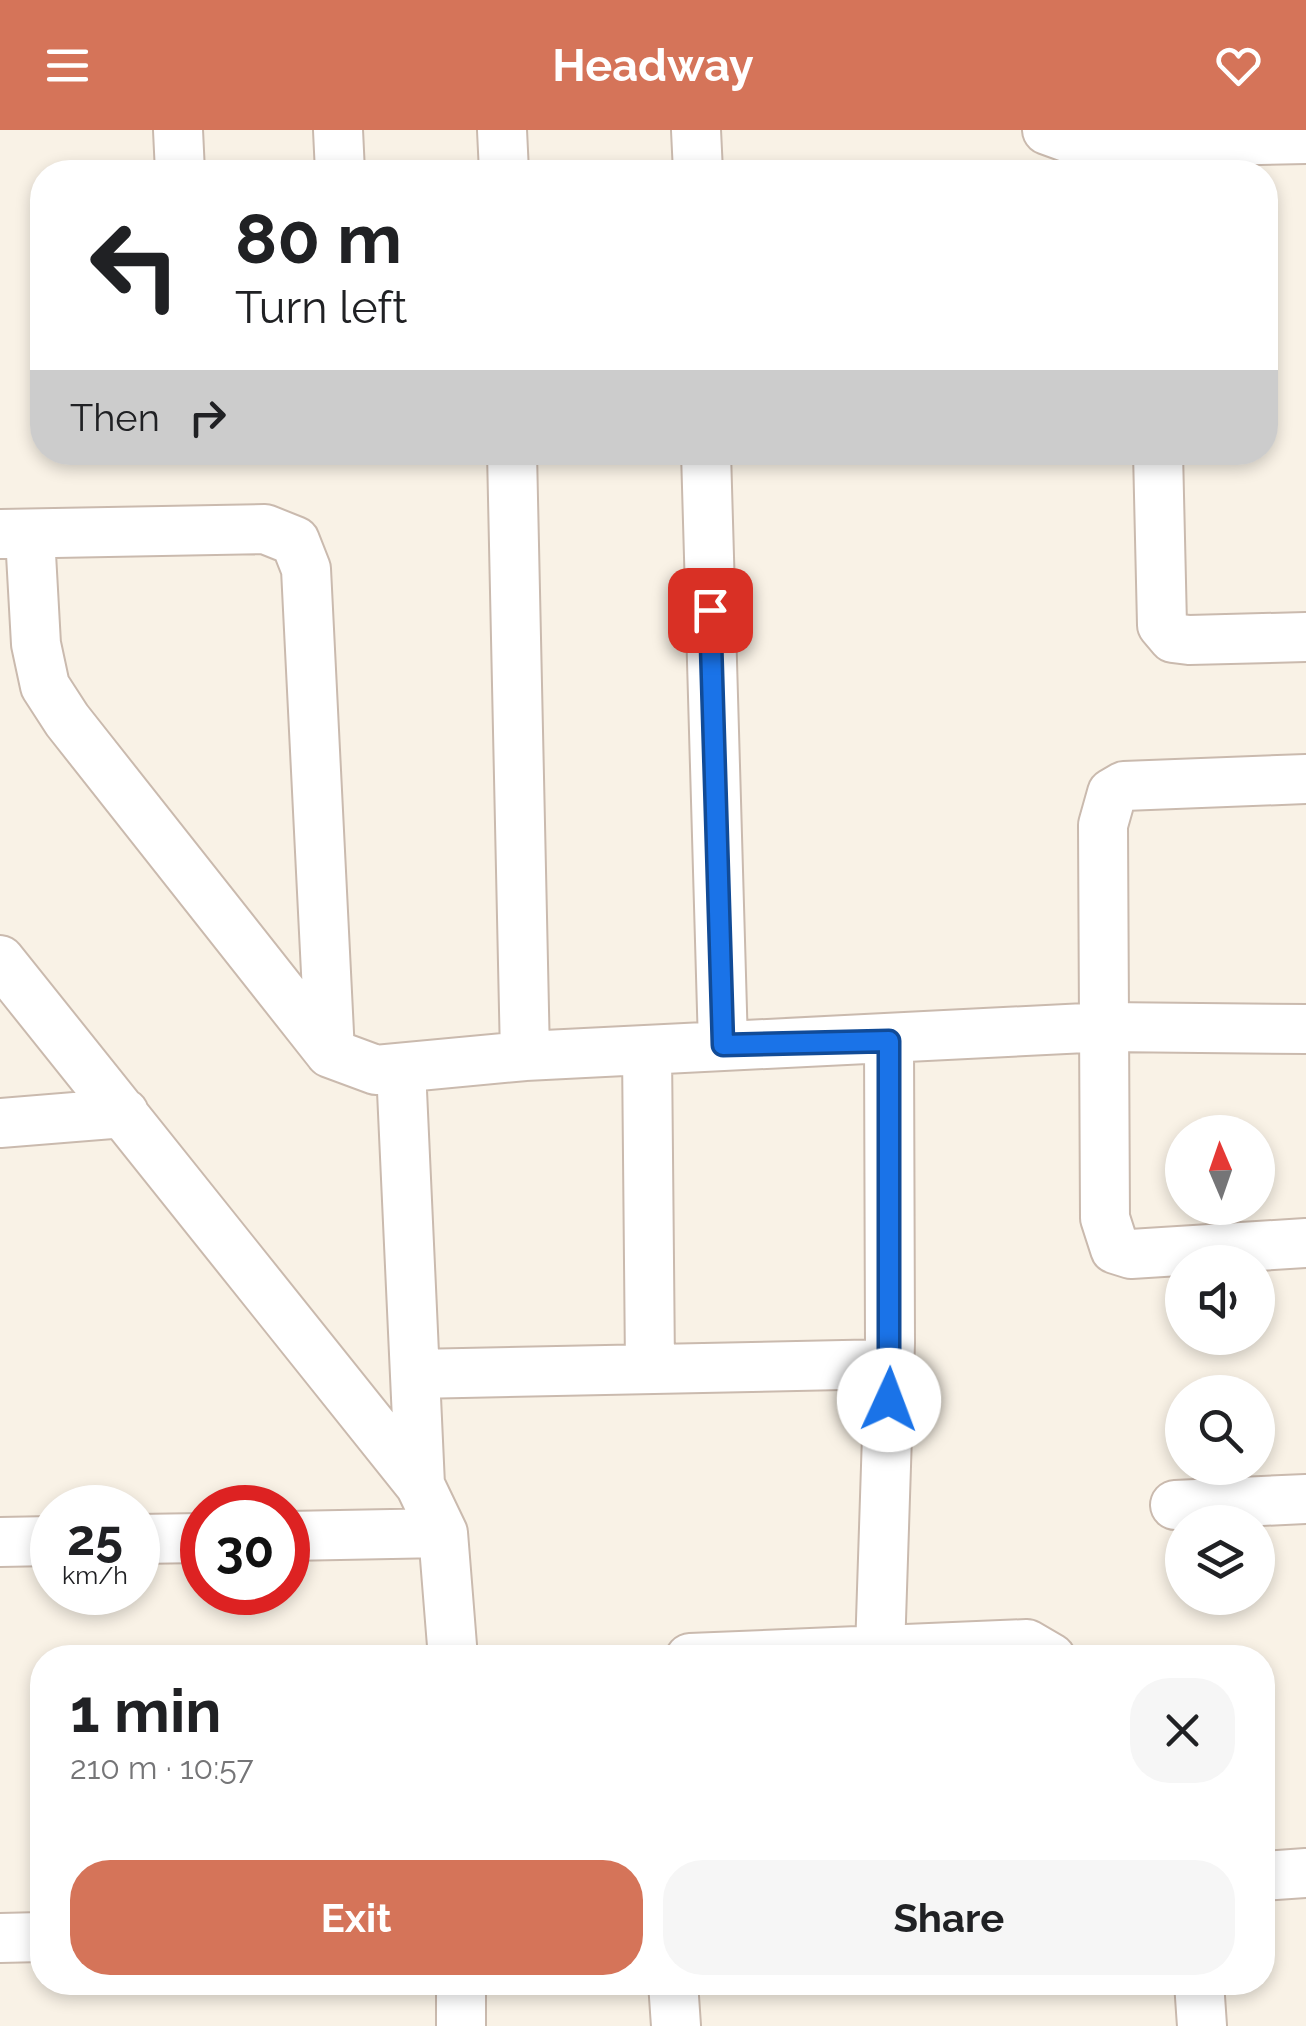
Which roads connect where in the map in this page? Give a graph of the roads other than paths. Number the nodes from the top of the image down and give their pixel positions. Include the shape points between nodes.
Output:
1 (178, 130) edge
2 (338, 130) edge
3 (502, 130) edge
4 (696, 130) edge
5 (1047, 130) edge
6 (1212, 135) edge
7 (1306, 139) edge
8 (179, 160) edge
9 (339, 160) edge
10 (503, 160) edge
11 (697, 160) edge
12 (512, 465) edge
13 (706, 465) edge
14 (1158, 465) edge
15 (8, 532) edge
16 (1306, 637) edge
17 (1306, 779) edge
18 (0, 960) edge
19 (1106, 1027) junction
20 (1306, 1029) edge
21 (889, 1041) junction
22 (723, 1045) junction
23 (647, 1050) junction
24 (330, 1053) junction
25 (525, 1056) junction
26 (402, 1069) junction
27 (124, 1113) junction
28 (0, 1124) edge
29 (1306, 1243) edge
30 (890, 1364) junction
31 (650, 1366) junction
32 (415, 1374) junction
33 (420, 1485) junction
34 (1306, 1499) edge
35 (1175, 1505) dead end
36 (442, 1533) junction
37 (310, 1536) edge
38 (30, 1541) edge
39 (0, 1542) edge
40 (451, 1645) edge
41 (880, 1645) edge
42 (1306, 1873) edge
43 (1275, 1875) edge
44 (30, 1937) edge
45 (0, 1938) edge
46 (461, 1995) edge
47 (674, 1995) edge
48 (1199, 1995) edge
49 (461, 2026) edge
50 (676, 2026) edge
51 (1202, 2026) edge

1 - 8 street
2 - 9 street
3 - 10 street
4 - 11 street
5 - 6 street via 1069,138
6 - 7 street
12 - 25 street
13 - 22 street
14 - 16 street via 1162,625 1173,638
15 - 24 street via 45,686
15 - 24 street via 265,529 284,533 301,550
17 - 19 street via 1124,786 1112,793 1103,825
18 - 27 street
19 - 20 street
19 - 21 street
19 - 29 street via 1105,1218 1115,1250
21 - 22 street
21 - 30 street
22 - 23 street
23 - 25 street
23 - 31 street
24 - 26 street via 358,1067
25 - 26 street
26 - 32 street
27 - 28 street
27 - 33 street
30 - 31 street
30 - 41 street
31 - 32 street
32 - 33 street
33 - 36 street
34 - 35 street
36 - 37 street
36 - 40 street
38 - 39 street
42 - 43 street
44 - 45 street
46 - 49 street
47 - 50 street
48 - 51 street

